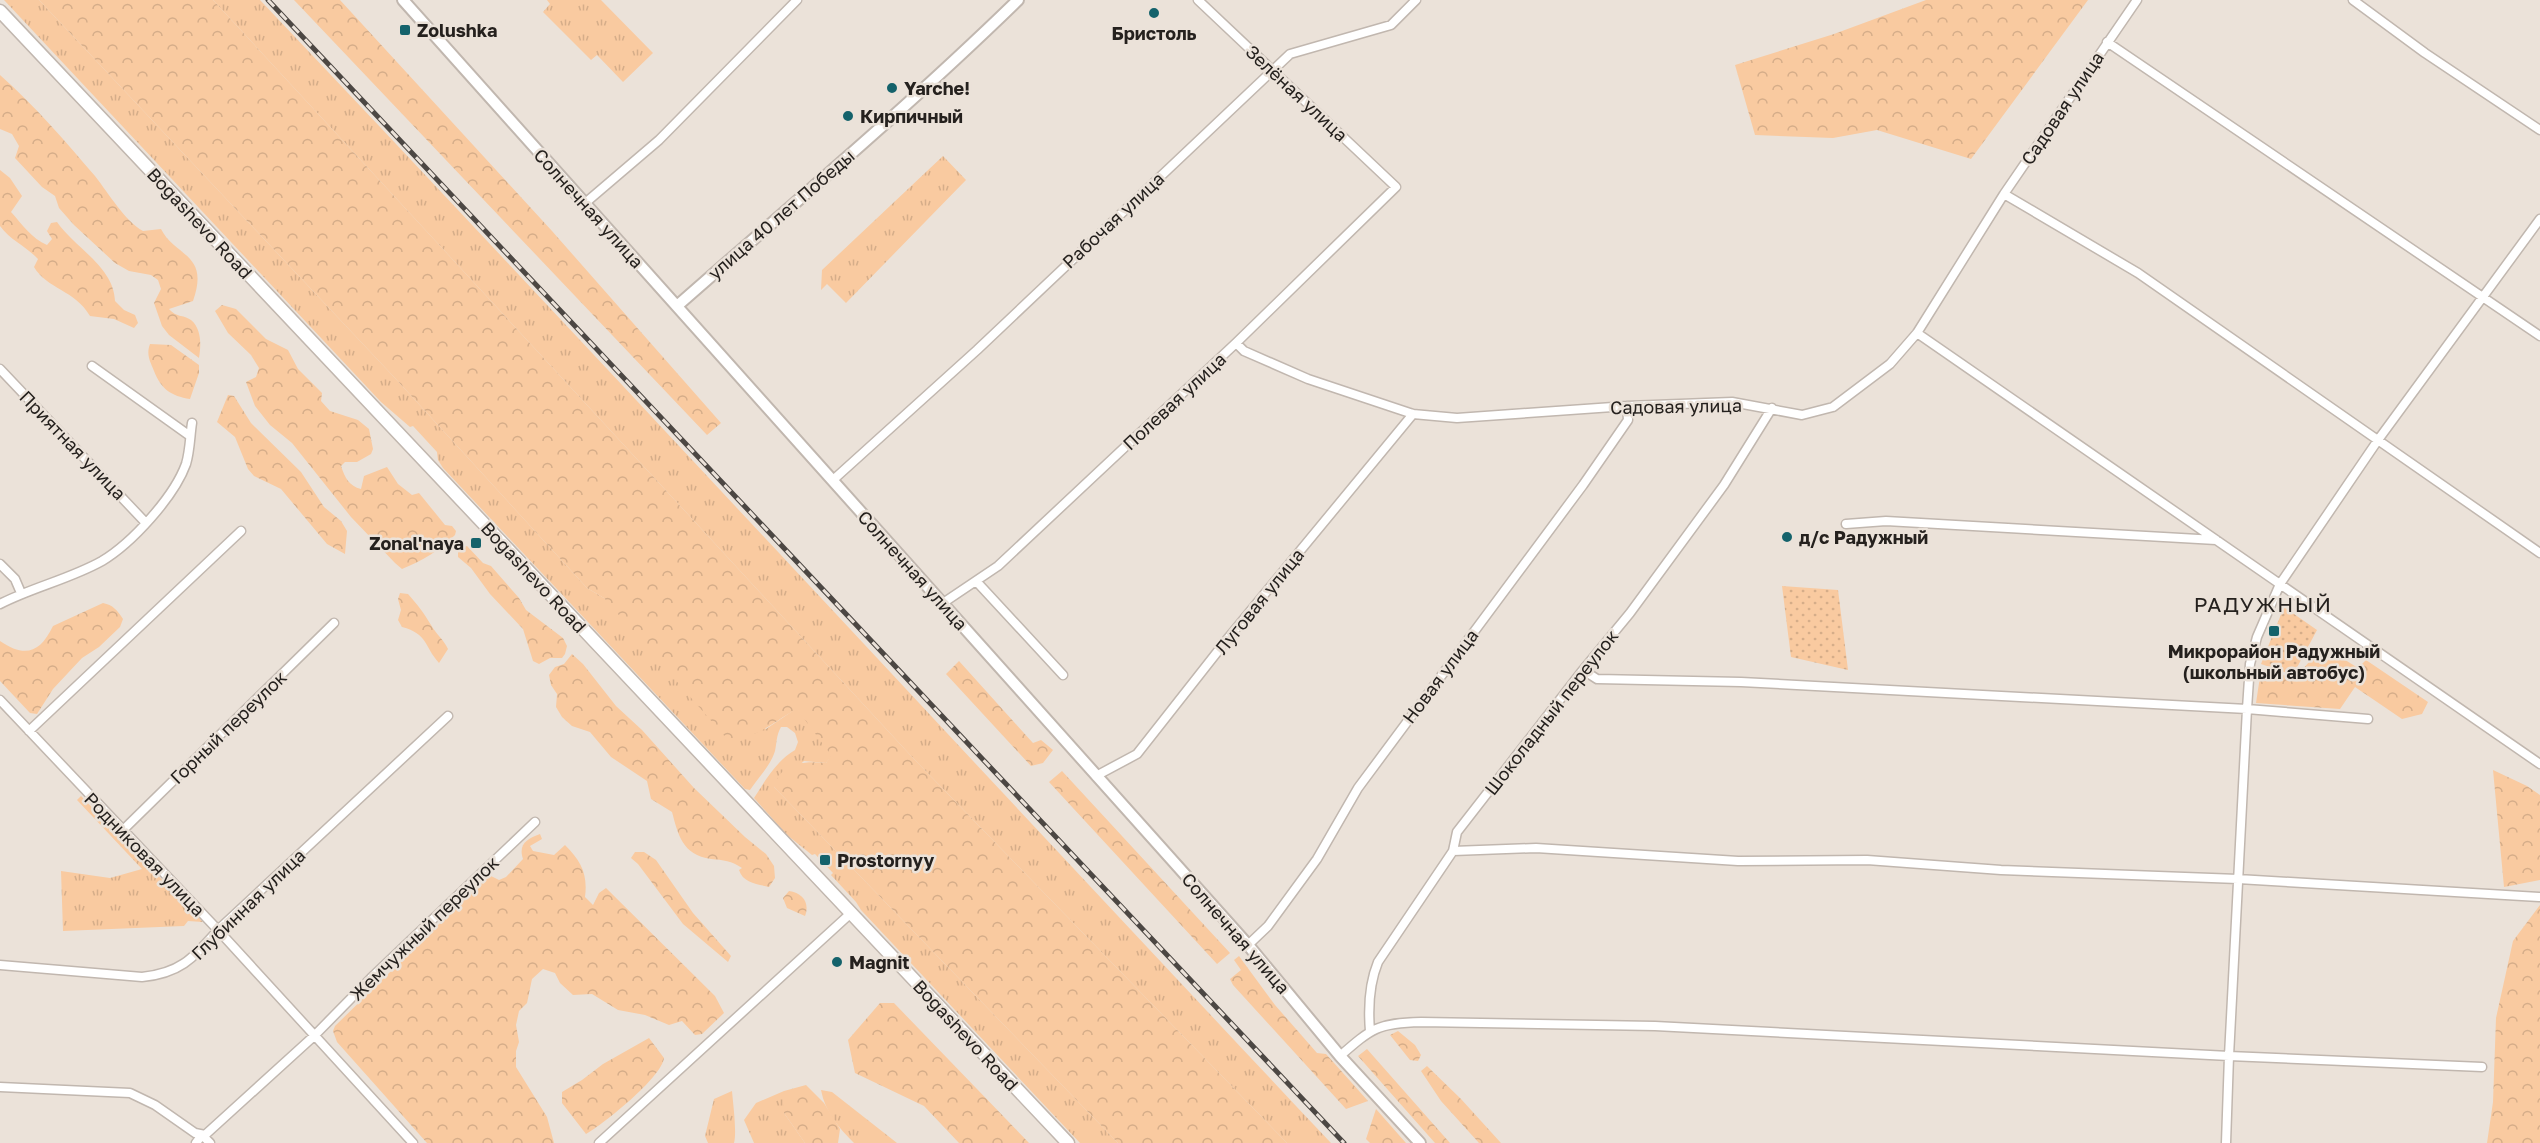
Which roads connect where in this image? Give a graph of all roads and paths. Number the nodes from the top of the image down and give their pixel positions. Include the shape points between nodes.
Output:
1 (403, 0) edge
2 (797, 0) edge
3 (1018, 0) edge
4 (1198, 0) edge
5 (1416, 0) edge
6 (2136, 0) edge
7 (2353, 0) edge
8 (0, 11) edge
9 (2107, 42) junction
10 (1272, 70) junction
11 (2540, 130) edge
12 (1396, 187) joint
13 (2004, 194) junction
14 (584, 204) junction
15 (2540, 219) edge
16 (2485, 297) junction
17 (677, 306) junction
18 (1917, 333) junction
19 (2540, 336) edge
20 (1236, 343) junction
21 (92, 366) dead end
22 (0, 369) edge
23 (1627, 406) junction
24 (1772, 408) junction
25 (1413, 414) junction
26 (192, 423) dead end
27 (190, 436) junction
28 (2378, 440) junction
29 (833, 480) junction
30 (146, 522) junction
31 (1846, 524) dead end
32 (241, 531) dead end
33 (2217, 540) junction
34 (2540, 553) edge
35 (0, 564) edge
36 (976, 581) junction
37 (2280, 584) junction
38 (21, 593) junction
39 (943, 603) junction
40 (0, 604) edge
41 (334, 623) dead end
42 (1582, 670) junction
43 (1063, 675) dead end
44 (0, 700) edge
45 (2247, 709) junction
46 (448, 716) dead end
47 (2368, 719) dead end
48 (29, 731) junction
49 (2540, 764) edge
50 (1096, 776) junction
51 (535, 822) dead end
52 (122, 831) junction
53 (1453, 851) junction
54 (2238, 879) junction
55 (2539, 897) edge
56 (851, 913) junction
57 (218, 930) junction
58 (1248, 945) junction
59 (0, 965) edge
60 (1370, 1031) junction
61 (314, 1035) junction
62 (1340, 1056) junction
63 (2229, 1056) junction
64 (2482, 1067) dead end
65 (0, 1088) edge
66 (202, 1135) junction
67 (196, 1143) edge
68 (210, 1143) edge
69 (412, 1143) edge
70 (599, 1143) edge
71 (1068, 1143) edge
72 (1419, 1143) edge
73 (2226, 1143) edge

1 - 14 street, Солнечная улица
2 - 14 street via 658,140
3 - 17 street, улица 40 лет Победы via 925,90
4 - 10 street, Зелёная улица
5 - 10 street, Рабочая улица via 1391,25 1290,54
6 - 9 street, Садовая улица
7 - 11 street
8 - 56 main road, Bogashevo Road
9 - 13 street, Садовая улица
9 - 16 street
10 - 12 street, Зелёная улица
10 - 29 street, Рабочая улица
12 - 20 street, Полевая улица
13 - 18 street, Садовая улица
13 - 28 street via 2138,273
14 - 17 street, Солнечная улица
15 - 16 street
16 - 19 street
16 - 28 street
17 - 29 street, Солнечная улица
18 - 24 street, Садовая улица via 1890,364 1833,407 1802,415
18 - 33 street
20 - 25 street, Садовая улица via 1244,351 1308,379
20 - 36 street, Полевая улица via 998,566
21 - 27 street
22 - 30 street, Приятная улица
23 - 24 street, Садовая улица via 1732,402
23 - 25 street, Садовая улица via 1457,418
23 - 58 street, Новая улица via 1628,420 1584,485 1358,788 1317,859 1268,926
24 - 42 street, Шоколадный переулок via 1717,494 1630,613
25 - 50 street, Луговая улица via 1137,754
26 - 27 street
27 - 30 street via 186,464 169,494
28 - 34 street
28 - 37 street
29 - 39 street, Солнечная улица
30 - 38 street via 102,560
31 - 33 street via 1886,521
32 - 48 street
33 - 37 street
35 - 38 street via 15,579
36 - 39 street, Полевая улица
36 - 43 street
37 - 45 street via 2250,664
37 - 49 street
38 - 40 street
39 - 50 street, Солнечная улица
41 - 52 street, Горный переулок
42 - 45 street via 1597,679 1741,682
42 - 53 street, Шоколадный переулок via 1457,832
44 - 48 street, Родниковая улица
45 - 47 street
45 - 54 street
46 - 57 street, Глубинная улица
48 - 52 street, Родниковая улица
50 - 58 street, Солнечная улица
51 - 61 street, Жемчужный переулок
52 - 57 street, Родниковая улица
53 - 54 street via 1536,848 1738,861 1867,860 2001,870
53 - 60 street, Шоколадный переулок via 1378,962 1372,976
54 - 55 street
54 - 63 street
56 - 70 street
56 - 71 main road, Bogashevo Road
57 - 59 street, Глубинная улица via 194,957 164,975 104,975
57 - 61 street, Родниковая улица
58 - 62 street, Солнечная улица
60 - 62 street
60 - 63 street via 1389,1023 1421,1022 1654,1026
61 - 66 street, Жемчужный переулок via 211,1131
61 - 69 street, Родниковая улица
62 - 72 street, Солнечная улица
63 - 64 street
63 - 73 street
65 - 66 street via 130,1093
66 - 67 street, Жемчужный переулок
66 - 68 street

